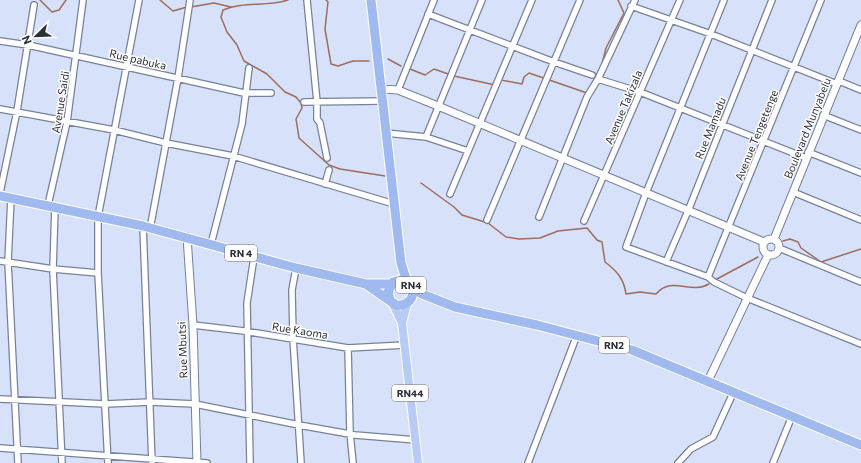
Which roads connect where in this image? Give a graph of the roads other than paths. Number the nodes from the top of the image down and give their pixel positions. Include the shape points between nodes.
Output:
1 (84, 0) edge
2 (139, 0) edge
3 (307, 0) edge
4 (371, 0) edge
5 (434, 0) edge
6 (482, 0) edge
7 (532, 0) edge
8 (580, 0) edge
9 (635, 0) edge
10 (680, 0) edge
11 (724, 0) edge
12 (772, 0) edge
13 (821, 0) edge
14 (189, 5) edge
15 (34, 6) dead end
16 (631, 6) junction
17 (428, 14) junction
18 (671, 21) junction
19 (861, 25) edge
20 (470, 30) junction
21 (711, 34) junction
22 (858, 39) edge
23 (0, 41) edge
24 (28, 45) junction
25 (512, 46) junction
26 (752, 50) junction
27 (77, 56) junction
28 (554, 62) junction
29 (126, 66) junction
30 (249, 68) dead end
31 (794, 68) junction
32 (592, 75) dead end
33 (178, 78) junction
34 (598, 79) junction
35 (838, 82) junction
36 (381, 89) junction
37 (398, 90) junction
38 (861, 90) edge
39 (640, 92) junction
40 (244, 93) junction
41 (271, 93) dead end
42 (382, 101) junction
43 (304, 102) dead end
44 (317, 102) junction
45 (438, 106) junction
46 (680, 108) junction
47 (0, 109) edge
48 (17, 112) junction
49 (823, 115) junction
50 (67, 122) junction
51 (480, 123) junction
52 (722, 125) junction
53 (114, 130) junction
54 (861, 130) edge
55 (386, 132) junction
56 (426, 137) junction
57 (522, 139) junction
58 (764, 141) junction
59 (166, 143) junction
60 (468, 151) junction
61 (807, 155) junction
62 (233, 156) junction
63 (563, 157) junction
64 (327, 158) dead end
65 (329, 170) dead end
66 (861, 173) edge
67 (605, 175) junction
68 (326, 184) junction
69 (793, 192) junction
70 (0, 193) edge
71 (646, 193) junction
72 (450, 194) dead end
73 (0, 196) edge
74 (11, 198) junction
75 (394, 204) junction
76 (52, 206) junction
77 (688, 211) junction
78 (98, 217) junction
79 (539, 217) dead end
80 (487, 220) dead end
81 (861, 220) edge
82 (584, 221) dead end
83 (146, 228) junction
84 (729, 228) junction
85 (187, 237) junction
86 (774, 239) junction
87 (764, 242) junction
88 (211, 244) junction
89 (779, 248) junction
90 (768, 255) junction
91 (254, 257) junction
92 (0, 261) edge
93 (8, 262) junction
94 (666, 262) junction
95 (401, 263) junction
96 (296, 268) junction
97 (53, 269) junction
98 (98, 273) junction
99 (711, 279) junction
100 (393, 282) junction
101 (861, 282) edge
102 (366, 284) junction
103 (410, 284) junction
104 (747, 298) junction
105 (434, 299) junction
106 (391, 301) junction
107 (409, 302) junction
108 (402, 323) junction
109 (193, 325) junction
110 (246, 332) junction
111 (577, 335) junction
112 (293, 338) junction
113 (861, 344) edge
114 (405, 346) junction
115 (348, 348) junction
116 (708, 382) junction
117 (734, 391) junction
118 (0, 399) edge
119 (14, 399) junction
120 (59, 400) junction
121 (150, 402) junction
122 (106, 404) junction
123 (195, 404) junction
124 (249, 416) junction
125 (792, 416) junction
126 (298, 425) junction
127 (350, 433) junction
128 (416, 440) junction
129 (861, 445) edge
130 (0, 448) edge
131 (17, 448) junction
132 (62, 453) junction
133 (108, 456) junction
134 (152, 460) edge
135 (197, 462) edge
136 (18, 463) edge
137 (62, 463) edge
138 (108, 463) edge
139 (207, 463) edge
140 (250, 463) edge
141 (301, 463) edge
142 (353, 463) edge
143 (418, 463) edge
144 (528, 463) edge
145 (678, 463) edge
146 (773, 463) edge

1 - 27 street, Avenue Saidi
2 - 29 street
3 - 44 street
4 - 36 highway
5 - 17 street
6 - 20 street
7 - 25 street
8 - 28 street
9 - 16 street
10 - 18 street, Avenue Takizala
11 - 21 street
12 - 26 street, Rue Mamadu
13 - 31 street, Avenue Tengetenge
14 - 33 street
15 - 24 street
16 - 18 street
16 - 34 street
17 - 20 street
17 - 37 street
18 - 21 street
18 - 39 street, Avenue Takizala
19 - 22 street, Boulevard Munyabelu
20 - 25 street
20 - 45 street
21 - 26 street
21 - 46 street
22 - 35 street, Boulevard Munyabelu
23 - 24 street, Rue pabuka
24 - 27 street, Rue pabuka
24 - 48 street
25 - 28 street
25 - 51 street
26 - 31 street
26 - 52 street, Rue Mamadu
27 - 29 street, Rue pabuka
27 - 50 street, Avenue Saidi
28 - 32 street
28 - 57 street
29 - 33 street, Rue pabuka
29 - 53 street
30 - 40 street
31 - 35 street
31 - 58 street, Avenue Tengetenge
33 - 40 street, Rue pabuka
33 - 59 street
34 - 39 street
34 - 63 street via 587,97
35 - 38 street
35 - 49 street, Boulevard Munyabelu
36 - 37 street
36 - 42 highway
37 - 45 street
39 - 46 street
39 - 67 street, Avenue Takizala
40 - 41 street, Rue pabuka
40 - 62 street via 242,124
42 - 44 street
42 - 55 highway
43 - 44 street
44 - 64 street via 317,119
45 - 51 street
45 - 56 street
46 - 52 street
46 - 71 street
47 - 48 street
48 - 50 street
48 - 70 street
49 - 54 street
49 - 61 street, Boulevard Munyabelu
50 - 53 street
50 - 76 street, Avenue Saidi
51 - 57 street
51 - 60 street
52 - 58 street
52 - 77 street, Rue Mamadu
53 - 59 street
53 - 78 street
55 - 56 street
55 - 75 highway
56 - 60 street
57 - 63 street
57 - 80 street
58 - 61 street
58 - 84 street, Avenue Tengetenge
59 - 62 street
59 - 83 street
60 - 72 street
61 - 66 street
61 - 69 street, Boulevard Munyabelu
62 - 68 street
62 - 88 street
63 - 67 street
63 - 79 street
65 - 68 street
67 - 71 street
67 - 82 street, Avenue Takizala
68 - 75 street
69 - 81 street
69 - 86 street, Boulevard Munyabelu
71 - 77 street
71 - 94 street via 626,247
73 - 74 highway, RN 4
74 - 76 highway, RN 4
74 - 93 street
75 - 95 highway
76 - 78 highway, RN 4
76 - 97 street, Avenue Saidi
77 - 84 street
77 - 94 street, Rue Mamadu
78 - 83 highway, RN 4
78 - 98 street
83 - 85 highway, RN 4
83 - 121 street
84 - 87 street
84 - 99 street, Avenue Tengetenge
85 - 88 highway, RN 4
85 - 109 street, Rue Mbutsi
86 - 87 street via 768,238
86 - 89 street via 778,242
87 - 90 street via 763,250
88 - 91 highway, RN 4
89 - 90 street via 775,254
89 - 101 street
90 - 104 street
91 - 96 highway, RN 4
91 - 110 street via 246,303
92 - 93 street
93 - 97 street
93 - 119 street
94 - 99 street
95 - 100 highway
95 - 103 highway, RN4
96 - 102 highway, RN 4
96 - 112 street via 292,290
97 - 98 street
97 - 120 street, Avenue Saidi
98 - 122 street
99 - 104 street
100 - 102 highway, RN 4
100 - 103 highway, RN4 via 403,280
100 - 106 highway, RN4 via 388,292
102 - 106 highway, RN4
103 - 105 highway, RN2
103 - 107 highway, RN4 via 413,291
104 - 113 street
104 - 116 street
105 - 107 highway, RN2
105 - 111 highway, RN2 via 455,307
106 - 107 highway, RN4 via 402,305
106 - 108 main road, RN44
107 - 108 main road, RN44
108 - 114 main road, RN44
109 - 110 street, Rue Kaoma
109 - 123 street, Rue Mbutsi
110 - 112 street, Rue Kaoma
110 - 124 street
111 - 116 highway, RN2 via 632,350
111 - 144 street
112 - 115 street, Rue Kaoma
112 - 126 street
114 - 115 street, Rue Kaoma
114 - 128 main road, RN44
115 - 127 street
116 - 117 highway, RN2
117 - 125 highway, RN2
117 - 145 street via 713,437 699,443
118 - 119 street
119 - 120 street
119 - 131 street
120 - 122 street
120 - 132 street, Avenue Saidi
121 - 122 street
121 - 123 street
121 - 134 street
122 - 133 street
123 - 124 street
123 - 135 street, Rue Mbutsi
124 - 126 street
124 - 140 street
125 - 129 highway, RN2
125 - 146 street
126 - 127 street
126 - 141 street
127 - 128 street
127 - 142 street
128 - 143 main road, RN44
130 - 131 street
131 - 132 street
131 - 136 street
132 - 133 street
132 - 137 street, Avenue Saidi
133 - 134 street
133 - 138 street
134 - 135 street
135 - 139 street

